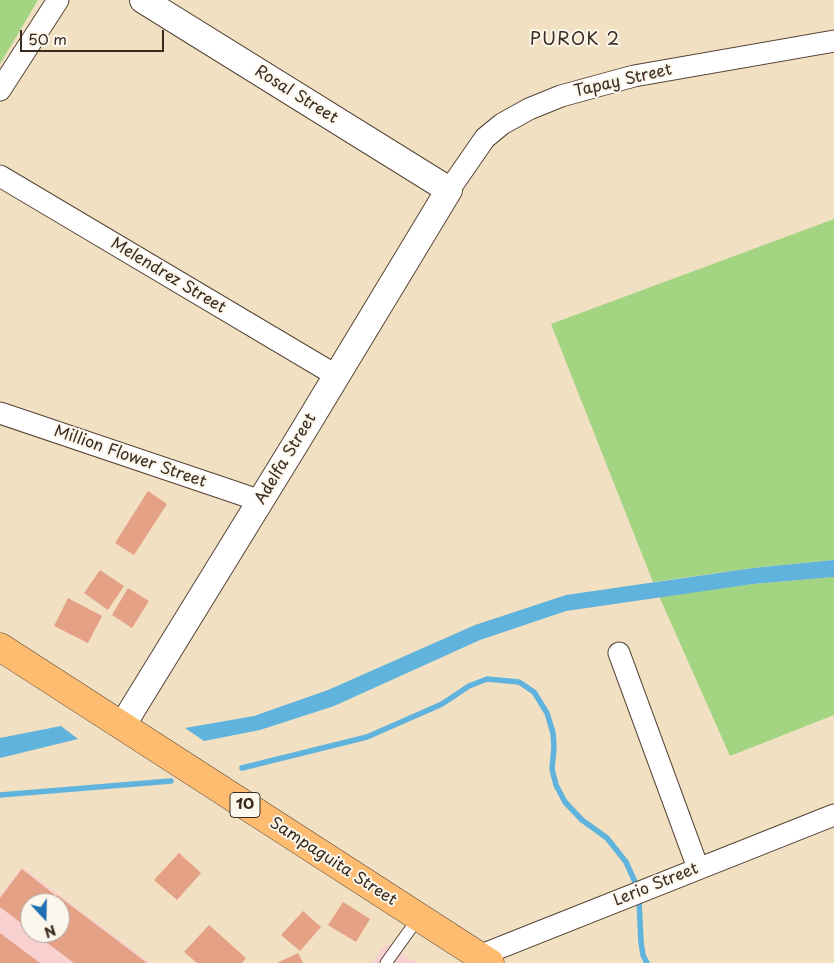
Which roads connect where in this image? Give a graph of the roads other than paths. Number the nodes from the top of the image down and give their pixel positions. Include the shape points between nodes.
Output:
1 (58, 0) edge
2 (143, 0) edge
3 (834, 41) edge
4 (0, 90) edge
5 (0, 176) edge
6 (449, 190) junction
7 (337, 376) junction
8 (0, 413) edge
9 (260, 501) junction
10 (0, 648) edge
11 (620, 653) dead end
12 (122, 726) junction
13 (834, 815) edge
14 (698, 868) junction
15 (419, 917) junction
16 (484, 960) edge
17 (386, 963) edge

1 - 4 street
2 - 6 street, Rosal Street
3 - 6 street, Tapay Street via 634,76 561,96 529,109 485,138
5 - 7 street, Melendrez Street
6 - 7 street, Adelfa Street
7 - 9 street, Adelfa Street
8 - 9 street, Million Flower Street
9 - 12 street, Adelfa Street
10 - 12 highway, Sampaguita Street / 10
11 - 14 street
12 - 15 highway, Sampaguita Street / 10
13 - 14 street, Lerio Street
14 - 16 street, Lerio Street
15 - 16 highway, Sampaguita Street / 10
15 - 17 lane

